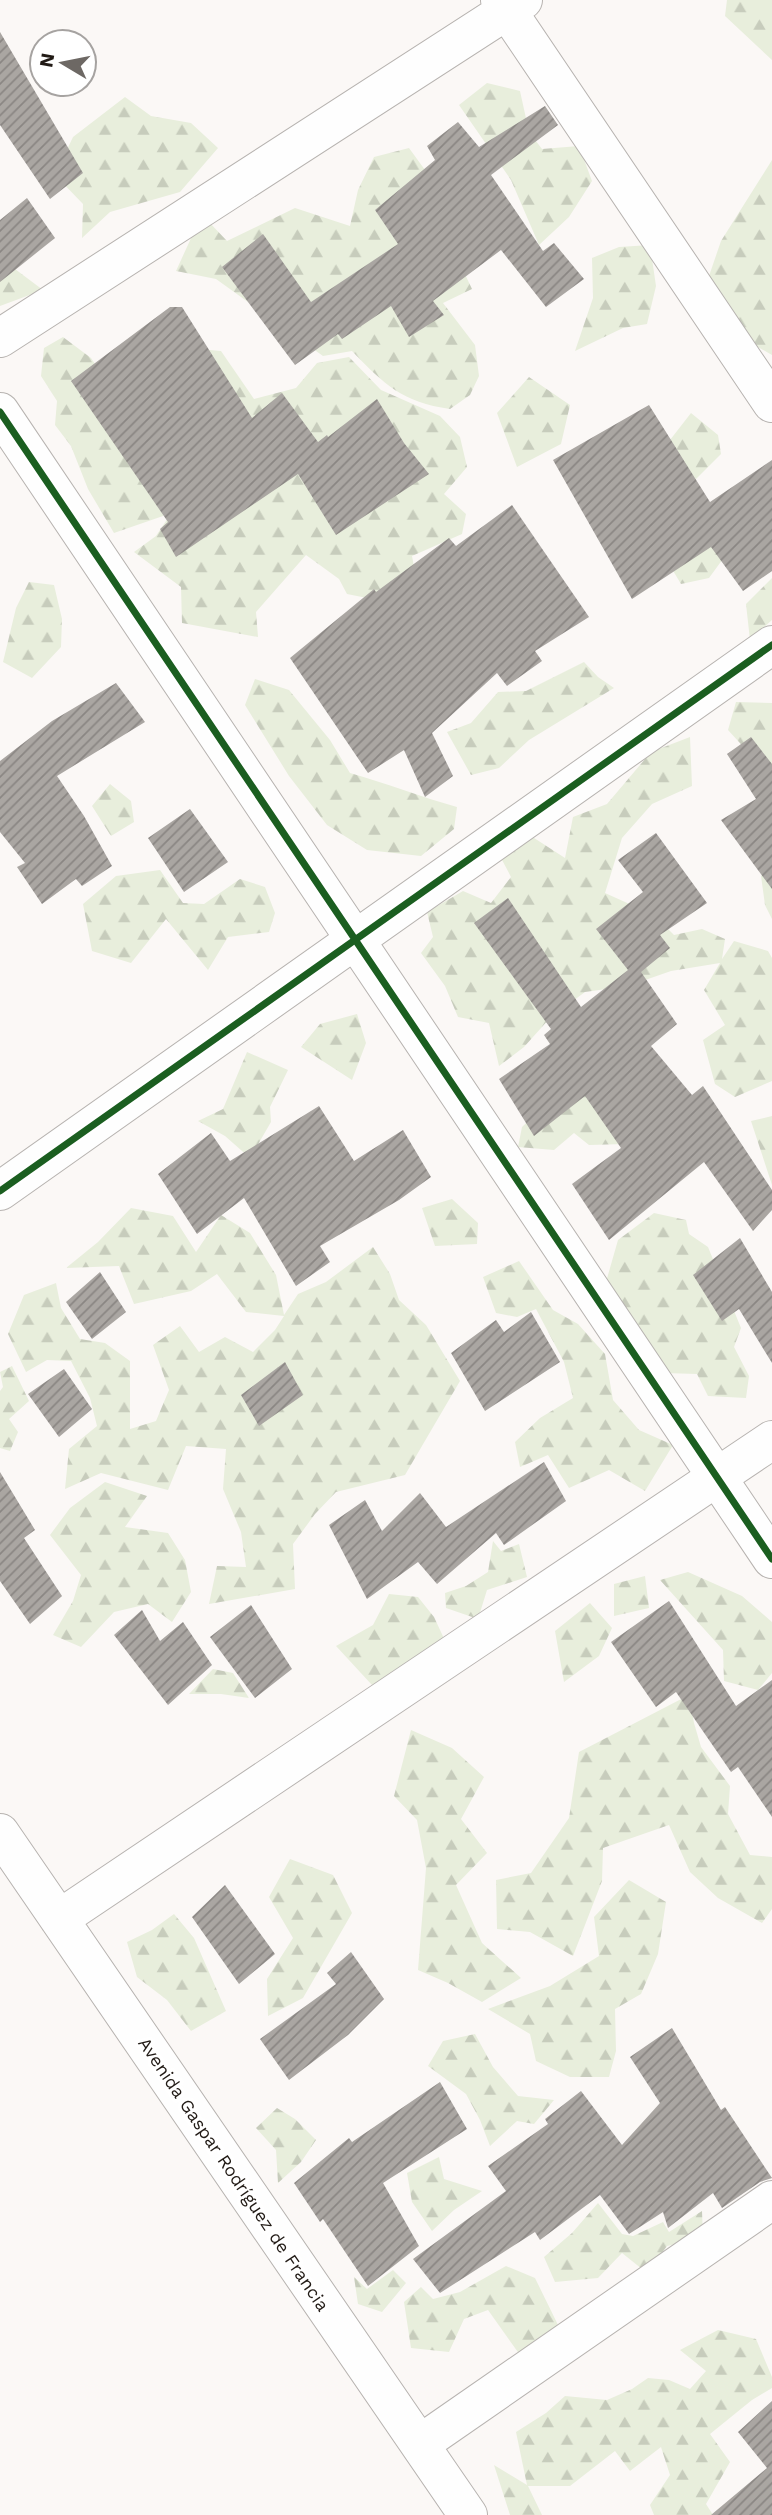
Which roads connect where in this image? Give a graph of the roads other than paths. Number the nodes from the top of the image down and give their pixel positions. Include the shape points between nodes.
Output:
1 (510, 3) edge
2 (0, 338) edge
3 (772, 403) edge
4 (0, 412) edge
5 (772, 645) edge
6 (355, 939) junction
7 (0, 1191) edge
8 (772, 1440) edge
9 (717, 1477) junction
10 (772, 1559) edge
11 (0, 1833) edge
12 (59, 1919) junction
13 (772, 2200) edge
14 (419, 2444) junction
15 (468, 2515) edge

1 - 2 street
1 - 3 street
4 - 6 street
5 - 6 street
6 - 7 street
6 - 9 street
8 - 9 street
9 - 10 street
9 - 12 street
11 - 12 street, Avenida Gaspar Rodríguez de Francia
12 - 14 street, Avenida Gaspar Rodríguez de Francia
13 - 14 street
14 - 15 street, Avenida Gaspar Rodríguez de Francia

